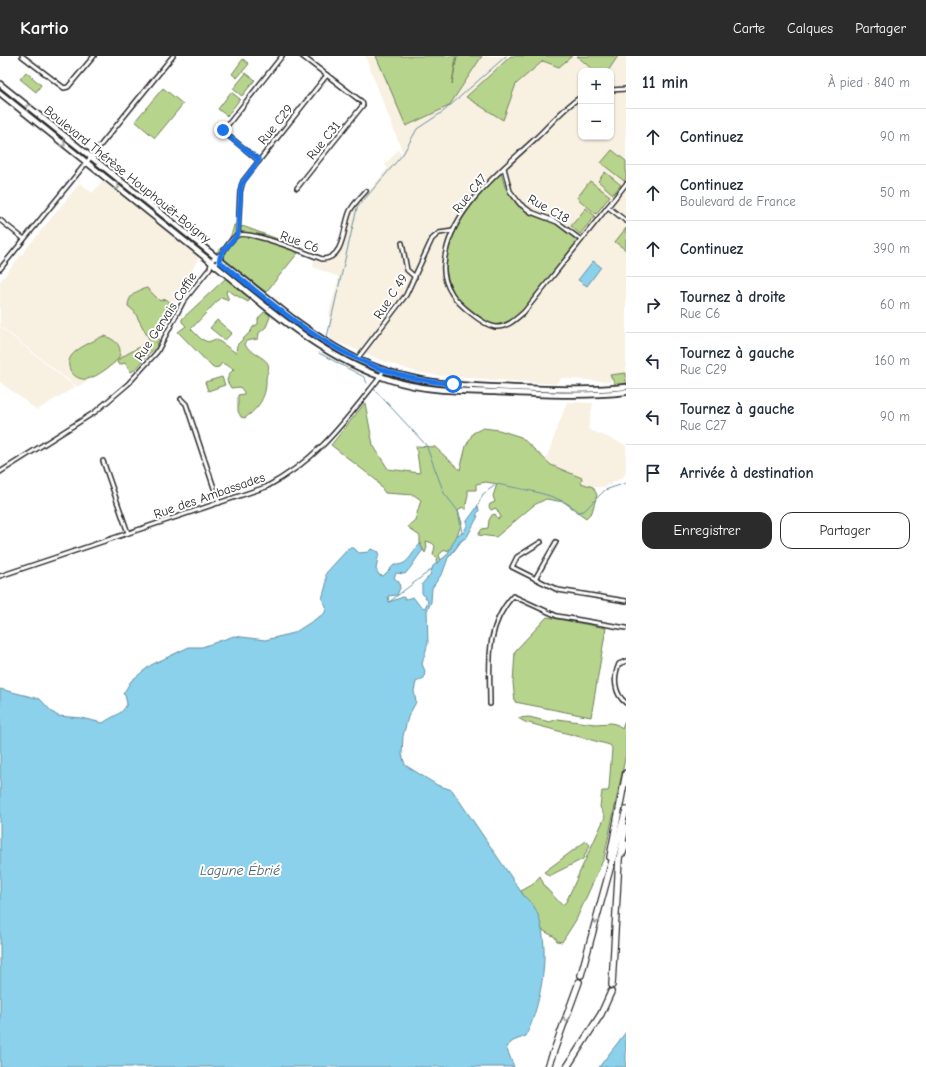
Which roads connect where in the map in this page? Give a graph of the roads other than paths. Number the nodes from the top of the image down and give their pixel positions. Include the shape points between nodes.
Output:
1 (22, 56) edge
2 (94, 56) edge
3 (173, 56) edge
4 (282, 56) edge
5 (302, 56) edge
6 (327, 75) junction
7 (0, 84) edge
8 (626, 89) edge
9 (614, 90) edge
10 (0, 92) edge
11 (578, 100) edge
12 (91, 158) junction
13 (259, 160) junction
14 (87, 163) junction
15 (504, 168) junction
16 (626, 184) edge
17 (297, 188) dead end
18 (366, 191) dead end
19 (608, 206) junction
20 (0, 220) edge
21 (626, 221) edge
22 (453, 231) junction
23 (238, 234) junction
24 (24, 239) junction
25 (581, 240) junction
26 (402, 243) dead end
27 (217, 259) junction
28 (211, 262) junction
29 (215, 266) junction
30 (210, 268) junction
31 (0, 270) edge
32 (415, 277) junction
33 (357, 359) junction
34 (384, 370) junction
35 (380, 376) junction
36 (626, 387) edge
37 (626, 392) edge
38 (181, 399) dead end
39 (103, 461) dead end
40 (0, 472) edge
41 (219, 503) junction
42 (128, 533) junction
43 (541, 542) dead end
44 (556, 542) dead end
45 (0, 576) edge
46 (535, 579) junction
47 (626, 601) edge
48 (626, 628) edge
49 (626, 661) edge
50 (626, 703) edge
51 (490, 704) dead end
52 (626, 773) edge
53 (626, 810) edge
54 (626, 827) edge
55 (626, 844) edge
56 (619, 869) junction
57 (606, 883) junction
58 (581, 975) dead end
59 (578, 982) dead end
60 (612, 984) dead end
61 (611, 992) dead end
62 (548, 1067) edge
63 (567, 1067) edge

1 - 2 street via 64,88 68,87
3 - 12 street
4 - 13 street via 223,131
5 - 6 street
6 - 13 street, Rue C29
6 - 17 street, Rue C31 via 363,104
12 -> 7 main road, Boulevard Thérèse Houphouët-Boigny
8 - 9 street
10 -> 14 main road, Boulevard Thérèse Houphouët-Boigny
11 - 15 street, Rue C47
12 - 14 street
12 - 27 main road, Boulevard Thérèse Houphouët-Boigny
13 - 23 street, Rue C29 via 241,185
14 - 24 street
14 -> 28 main road, Boulevard Thérèse Houphouët-Boigny
15 - 22 street, Rue C47 via 472,201
15 - 25 street, Rue C18 via 510,191 520,204 531,212 557,222
16 - 19 street, Rue C47
18 - 23 street, Rue C6 via 350,213 340,245 332,256 326,259 256,236
19 - 21 street
19 - 25 street, Rue C47
20 - 24 street
22 - 25 street, Rue C47 via 447,248 444,275 455,298 482,321 496,327 509,324 524,312
22 - 32 street, Rue C 49 via 439,233 432,239
23 - 27 street
24 - 31 street
26 - 32 street via 407,270
27 - 28 street
27 - 29 street
27 - 33 main road, Boulevard Thérèse Houphouët-Boigny via 292,318
28 - 29 main road, Boulevard Thérèse Houphouët-Boigny
28 - 30 street
29 - 30 street
29 - 35 main road, Boulevard Thérèse Houphouët-Boigny via 312,340 353,365
30 - 40 street, Rue Gervais Coffie via 184,302 157,352 128,384 95,412
32 - 33 street, Rue C 49 via 406,296
33 - 34 main road, Boulevard Thérèse Houphouët-Boigny
34 - 35 street, Rue des Ambassades
34 - 36 main road, Boulevard Thérèse Houphouët-Boigny via 406,377 494,387 583,390
35 - 37 main road, Boulevard Thérèse Houphouët-Boigny via 414,386 465,390 585,395
35 - 41 street, Rue des Ambassades via 326,444 313,456 266,487
38 - 41 street via 186,404
39 - 42 street
41 - 42 street, Rue des Ambassades
42 - 45 street, Rue des Ambassades
43 - 46 street via 517,557 512,565 513,568
44 - 46 street
46 - 47 street via 562,591
48 - 51 street via 557,616 513,596 494,628 490,643
49 - 50 street via 619,664 616,686 618,696
52 - 57 highway
53 - 57 highway
54 - 56 highway
55 - 56 highway
56 - 60 highway
57 -> 58 highway
59 -> 62 highway
61 - 63 highway via 601,1014

